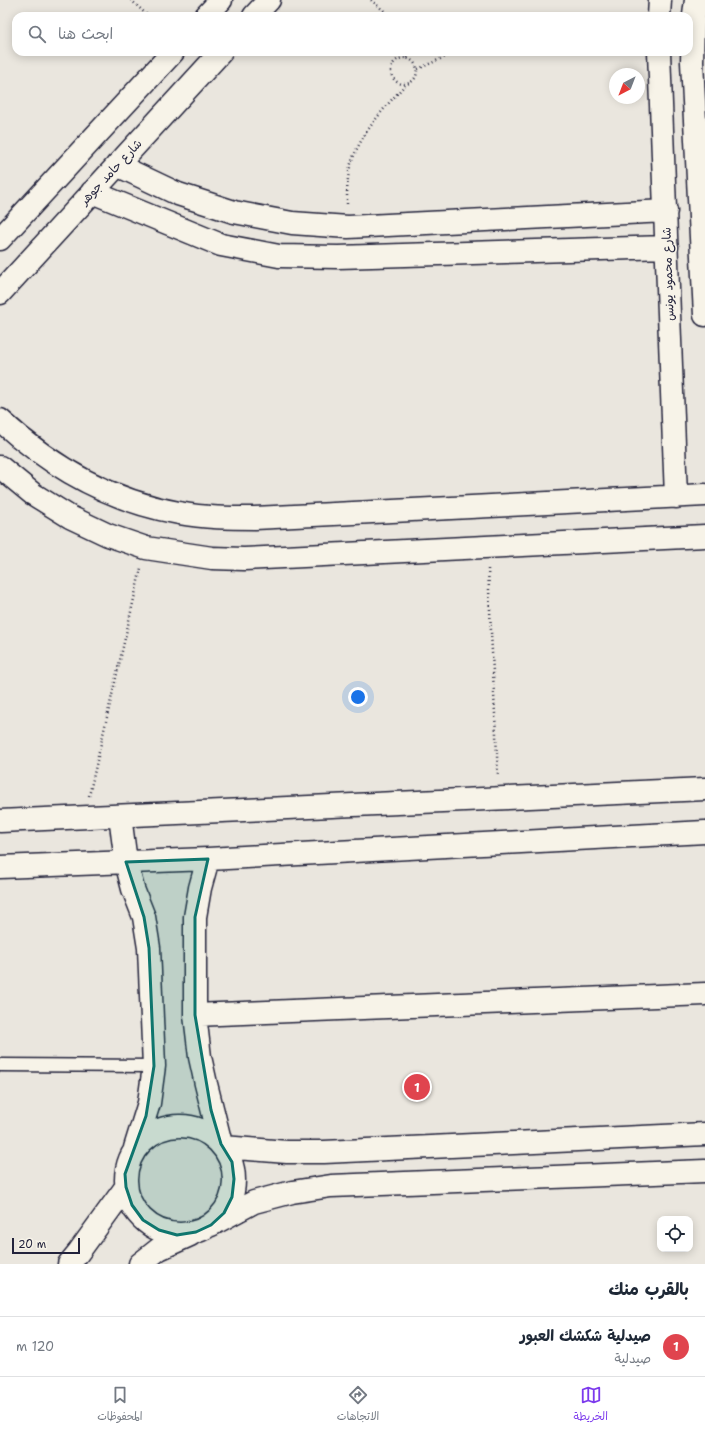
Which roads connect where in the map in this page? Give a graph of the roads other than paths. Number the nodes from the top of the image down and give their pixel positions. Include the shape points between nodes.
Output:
1 (221, 0) edge
2 (269, 0) edge
3 (660, 0) edge
4 (696, 0) edge
5 (210, 12) edge
6 (258, 12) edge
7 (659, 12) edge
8 (693, 17) edge
9 (169, 56) edge
10 (217, 56) edge
11 (659, 56) edge
12 (692, 56) edge
13 (117, 165) junction
14 (92, 192) junction
15 (666, 211) junction
16 (0, 239) edge
17 (667, 247) junction
18 (0, 292) edge
19 (705, 315) edge
20 (0, 420) edge
21 (0, 467) edge
22 (705, 495) edge
23 (676, 497) junction
24 (705, 536) edge
25 (705, 789) edge
26 (120, 816) junction
27 (0, 821) edge
28 (705, 832) edge
29 (208, 859) junction
30 (126, 862) junction
31 (0, 868) edge
32 (705, 994) edge
33 (196, 1015) junction
34 (0, 1064) edge
35 (154, 1066) junction
36 (705, 1134) edge
37 (222, 1145) junction
38 (395, 1149) junction
39 (134, 1150) junction
40 (703, 1174) edge
41 (398, 1183) junction
42 (126, 1187) junction
43 (204, 1229) junction
44 (69, 1264) edge
45 (140, 1264) edge

1 - 5 street
2 - 6 street
3 - 7 street
4 - 8 street
9 - 16 street
10 - 13 street, شارع حامد جوهر
11 - 15 street, شارع محمود يونس
12 - 19 street
13 - 14 street, شارع حامد جوهر
13 - 15 street via 178,194 234,212 292,223 348,227
14 - 17 street via 221,245 279,256 338,257
14 - 18 street, شارع حامد جوهر
15 - 17 street, شارع محمود يونس
17 - 23 street, شارع محمود يونس
20 - 23 street via 38,453 105,491 141,504 217,518
21 - 24 street via 33,494 70,517 108,534 146,548 212,558 244,559
22 - 23 street
25 - 26 street
26 - 27 street
26 - 30 street
28 - 29 street
29 - 30 street
29 - 33 street via 196,917
30 - 31 street
30 - 35 street via 144,917 149,948
32 - 33 street
33 - 37 street via 200,1058
34 - 35 lane
35 - 39 street via 149,1103
36 - 38 street
37 - 38 street via 287,1152
37 - 39 street via 208,1133 193,1127 176,1125 160,1129 146,1137
37 - 43 street via 232,1162 232,1197 224,1212
38 - 41 street
39 - 42 street via 125,1174
40 - 41 street
41 - 43 street via 331,1186 292,1192 254,1202
42 - 43 street via 132,1205 143,1220 159,1230 177,1235
42 - 44 street
43 - 45 street via 159,1249

